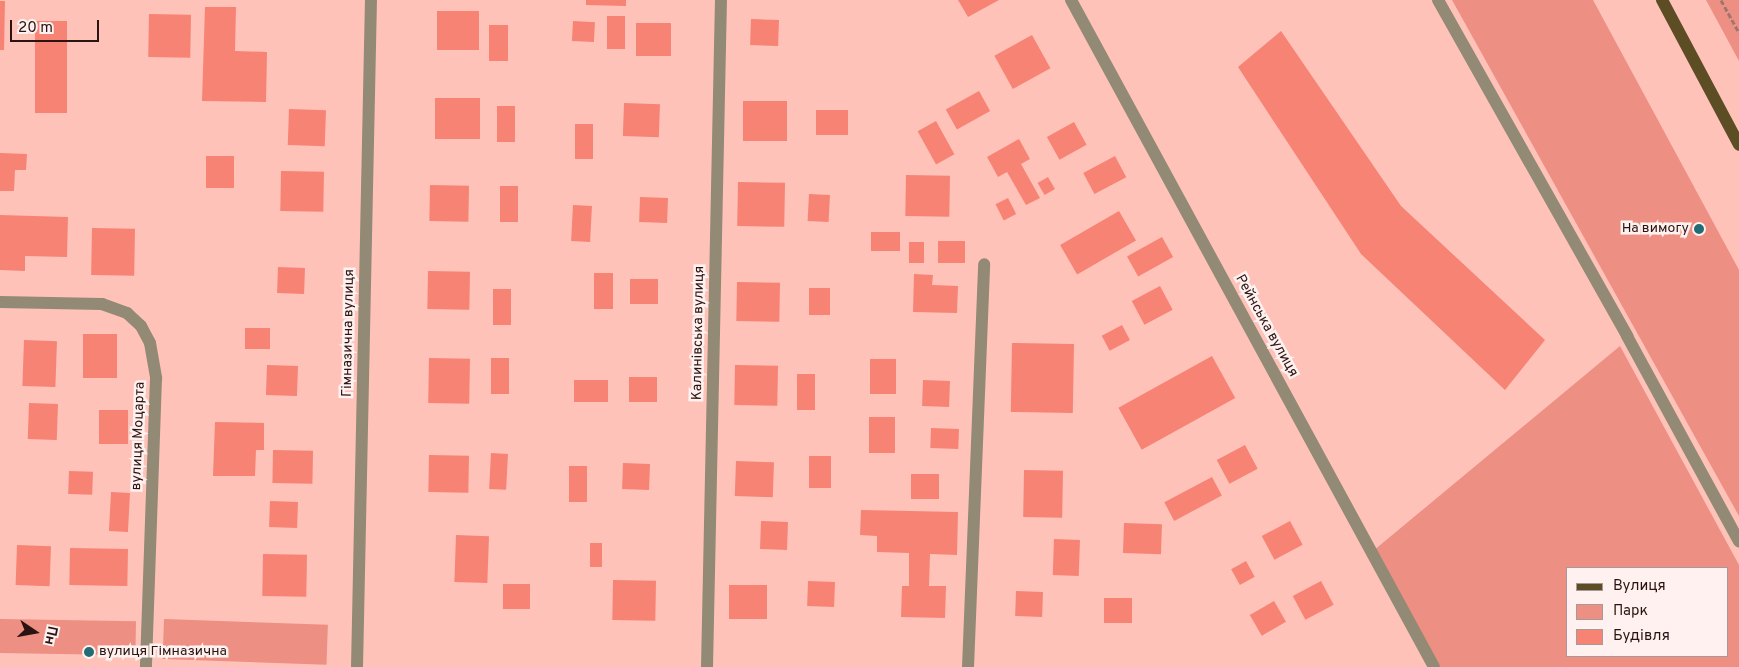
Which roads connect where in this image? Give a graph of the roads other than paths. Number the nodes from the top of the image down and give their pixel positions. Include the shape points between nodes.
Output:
1 (371, 0) edge
2 (721, 0) edge
3 (1070, 0) edge
4 (1438, 0) edge
5 (1662, 0) edge
6 (1739, 145) edge
7 (984, 264) dead end
8 (0, 302) edge
9 (1739, 541) edge
10 (146, 667) edge
11 (356, 667) edge
12 (707, 667) edge
13 (968, 667) edge
14 (1434, 667) edge

1 - 11 street, Гімназична вулиця
2 - 12 street, Калинівська вулиця
3 - 14 street, Рейнська вулиця
4 - 9 street via 1623,327
5 - 6 main road
7 - 13 street
8 - 10 street, вулиця Моцарта via 102,304 127,312 141,326 150,343 156,378

